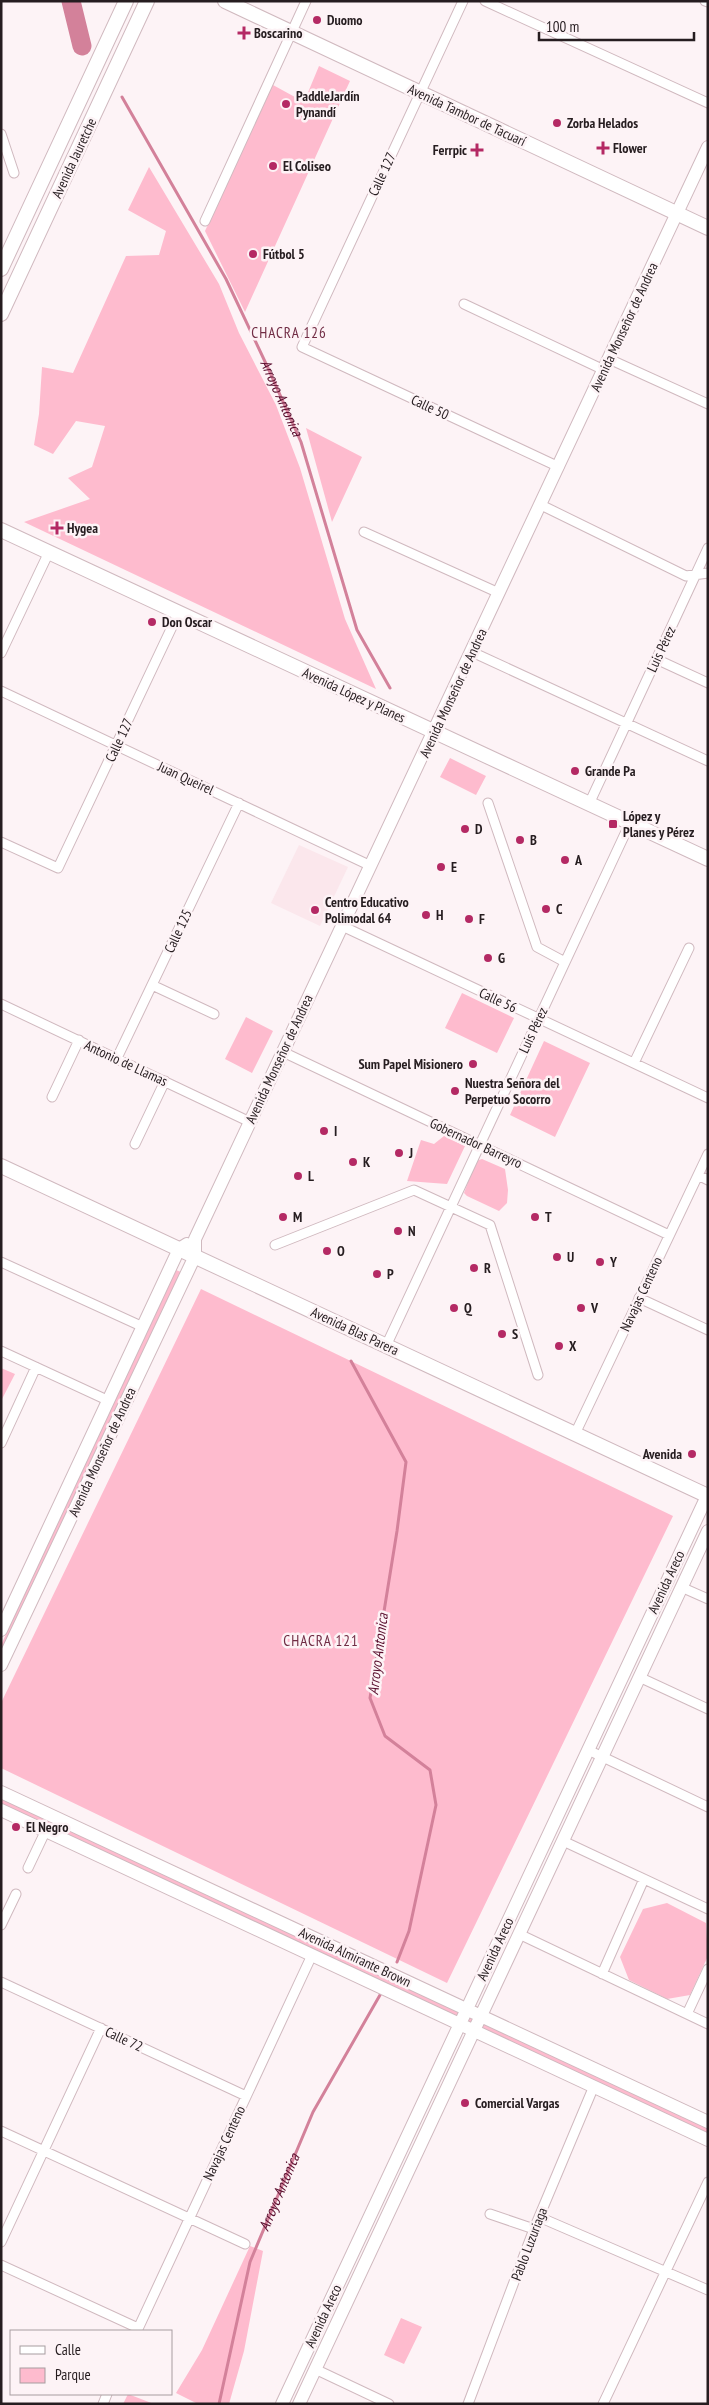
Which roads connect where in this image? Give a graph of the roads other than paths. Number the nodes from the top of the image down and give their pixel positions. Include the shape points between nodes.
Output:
1 (126, 1) edge
2 (148, 1) edge
3 (225, 1) edge
4 (306, 1) edge
5 (463, 1) edge
6 (485, 1) edge
7 (292, 32) junction
8 (420, 93) junction
9 (708, 103) edge
10 (1, 134) edge
11 (708, 147) edge
12 (14, 173) dead end
13 (677, 214) junction
14 (205, 221) dead end
15 (708, 228) edge
16 (1, 269) edge
17 (464, 304) dead end
18 (1, 314) edge
19 (302, 347) joint
20 (607, 364) junction
21 (708, 404) edge
22 (559, 467) junction
23 (541, 504) junction
24 (1, 530) edge
25 (364, 532) dead end
26 (708, 548) edge
27 (49, 552) junction
28 (696, 573) junction
29 (708, 573) edge
30 (499, 594) junction
31 (179, 612) junction
32 (472, 652) junction
33 (1, 653) edge
34 (656, 659) junction
35 (708, 683) edge
36 (1, 691) edge
37 (626, 723) junction
38 (434, 732) junction
39 (116, 745) junction
40 (708, 761) edge
41 (239, 803) junction
42 (488, 803) dead end
43 (589, 804) junction
44 (630, 823) junction
45 (1, 842) edge
46 (708, 859) edge
47 (371, 866) junction
48 (342, 926) junction
49 (689, 948) dead end
50 (565, 962) junction
51 (152, 985) junction
52 (1, 1004) edge
53 (214, 1014) dead end
54 (538, 1019) junction
55 (79, 1040) junction
56 (283, 1052) junction
57 (118, 1058) junction
58 (634, 1063) junction
59 (165, 1081) junction
60 (52, 1097) dead end
61 (708, 1098) edge
62 (250, 1122) junction
63 (135, 1144) dead end
64 (480, 1145) junction
65 (708, 1154) edge
66 (1, 1166) edge
67 (698, 1175) junction
68 (708, 1180) edge
69 (452, 1206) junction
70 (669, 1235) junction
71 (195, 1239) junction
72 (275, 1245) dead end
73 (179, 1249) junction
74 (195, 1256) junction
75 (1, 1262) edge
76 (639, 1298) junction
77 (141, 1326) junction
78 (708, 1330) edge
79 (386, 1346) junction
80 (1, 1351) edge
81 (36, 1367) junction
82 (538, 1375) dead end
83 (107, 1400) junction
84 (576, 1434) junction
85 (1, 1443) edge
86 (707, 1495) edge
87 (708, 1530) edge
88 (681, 1587) junction
89 (708, 1599) edge
90 (5, 1612) edge
91 (1, 1630) edge
92 (1, 1664) edge
93 (639, 1677) junction
94 (708, 1710) edge
95 (588, 1750) junction
96 (602, 1757) junction
97 (1, 1792) edge
98 (708, 1807) edge
99 (1, 1810) edge
100 (46, 1830) junction
101 (563, 1841) junction
102 (28, 1868) dead end
103 (644, 1879) junction
104 (16, 1894) dead end
105 (708, 1909) edge
106 (1, 1925) edge
107 (519, 1934) junction
108 (312, 1955) junction
109 (708, 1969) edge
110 (602, 1974) junction
111 (1, 1982) edge
112 (466, 2009) junction
113 (687, 2014) junction
114 (481, 2016) junction
115 (460, 2024) junction
116 (708, 2024) edge
117 (101, 2028) junction
118 (474, 2030) junction
119 (594, 2086) junction
120 (246, 2096) junction
121 (708, 2122) edge
122 (1, 2131) edge
123 (708, 2140) edge
124 (44, 2150) junction
125 (708, 2182) edge
126 (490, 2214) dead end
127 (539, 2216) junction
128 (189, 2218) junction
129 (534, 2229) junction
130 (1, 2242) edge
131 (245, 2244) dead end
132 (1, 2265) edge
133 (666, 2271) junction
134 (708, 2290) edge
135 (137, 2330) edge
136 (315, 2369) junction
137 (282, 2404) edge
138 (299, 2404) edge
139 (389, 2404) edge
140 (468, 2404) edge
141 (603, 2404) edge

1 - 16 main road, Avenida Jauretche
2 - 18 main road, Avenida Jauretche
3 - 7 main road, Avenida Tambor de Tacuarí
4 - 7 street
5 - 8 street, Calle 127
6 - 9 street
7 - 8 main road, Avenida Tambor de Tacuarí
7 - 14 street
8 - 13 main road, Avenida Tambor de Tacuarí
8 - 19 street, Calle 127
10 - 12 street
11 - 13 main road, Avenida Monseñor de Andrea
13 - 15 main road, Avenida Tambor de Tacuarí
13 - 20 main road, Avenida Monseñor de Andrea
17 - 20 street
19 - 22 street, Calle 50
20 - 21 street
20 - 22 main road, Avenida Monseñor de Andrea
22 - 23 main road, Avenida Monseñor de Andrea
23 - 28 street via 686,576
23 - 30 main road, Avenida Monseñor de Andrea
24 - 27 main road, Avenida López y Planes
25 - 30 street
26 - 28 street, Luis Pérez
27 - 31 main road, Avenida López y Planes
27 - 33 street
28 - 29 street
28 - 34 street, Luis Pérez
30 - 32 main road, Avenida Monseñor de Andrea
31 - 38 main road, Avenida López y Planes
31 - 39 street, Calle 127
32 - 37 street
32 - 38 main road, Avenida Monseñor de Andrea
34 - 35 street
34 - 37 street, Luis Pérez
36 - 39 street, Juan Queirel
37 - 40 street
37 - 43 street, Luis Pérez
38 - 43 main road, Avenida López y Planes
38 - 47 main road, Avenida Monseñor de Andrea
39 - 41 street, Juan Queirel
39 - 45 street, Calle 127 via 58,868
41 - 47 street, Juan Queirel
41 - 51 street, Calle 125
42 - 50 street via 536,947
43 - 44 main road, Avenida López y Planes
44 - 46 main road, Avenida López y Planes
44 - 50 street, Luis Pérez
47 - 48 main road, Avenida Monseñor de Andrea
48 - 54 street, Calle 56
48 - 56 main road, Avenida Monseñor de Andrea
49 - 58 street
50 - 54 street, Luis Pérez
51 - 53 street
51 - 57 street, Calle 125
52 - 55 street, Antonio de Llamas
54 - 58 street, Calle 56
54 - 64 street, Luis Pérez
55 - 57 street, Antonio de Llamas
55 - 60 street
56 - 62 main road, Avenida Monseñor de Andrea
56 - 64 street, Gobernador Barreyro
57 - 59 street, Antonio de Llamas
58 - 61 street, Calle 56
59 - 62 street, Antonio de Llamas
59 - 63 street
62 - 71 main road, Avenida Monseñor de Andrea
64 - 69 street, Luis Pérez
64 - 70 street, Gobernador Barreyro
65 - 67 street, Navajas Centeno
66 - 73 main road, Avenida Blas Parera
67 - 68 street
67 - 70 street, Navajas Centeno
69 - 72 street via 414,1190
69 - 79 street, Luis Pérez
69 - 82 street via 490,1225
70 - 76 street, Navajas Centeno
71 - 73 main road
71 - 74 main road, Avenida Monseñor de Andrea
73 - 74 main road, Avenida Blas Parera
73 - 77 main road, Avenida Monseñor de Andrea
74 - 79 main road, Avenida Blas Parera
74 - 92 main road, Avenida Monseñor de Andrea
75 - 77 street
76 - 78 street
76 - 84 street, Navajas Centeno
77 - 83 main road, Avenida Monseñor de Andrea
79 - 84 main road, Avenida Blas Parera
80 - 81 street
81 - 83 street
81 - 85 street
83 - 90 main road, Avenida Monseñor de Andrea
84 - 86 main road, Avenida Blas Parera
86 - 95 main road, Avenida Areco
87 - 88 main road, Avenida Areco
88 - 89 street
88 - 93 main road, Avenida Areco
90 - 91 main road, Avenida Monseñor de Andrea
93 - 94 street
93 - 96 main road, Avenida Areco
95 - 96 street
95 - 112 main road, Avenida Areco
96 - 98 street
96 - 101 main road, Avenida Areco
97 - 112 main road, Avenida Almirante Brown
99 - 100 main road, Avenida Almirante Brown
100 - 102 street
100 - 108 main road, Avenida Almirante Brown
101 - 103 street
101 - 107 main road, Avenida Areco
103 - 105 street
103 - 110 street
104 - 106 street
107 - 110 street
107 - 114 main road, Avenida Areco
108 - 115 main road, Avenida Almirante Brown
108 - 120 street, Navajas Centeno
109 - 113 street
110 - 113 street
111 - 117 street, Calle 72
112 - 114 main road, Avenida Almirante Brown
112 - 115 main road, Avenida Areco
113 - 116 street
114 - 118 main road, Avenida Areco
114 - 121 main road, Avenida Almirante Brown
115 - 118 main road, Avenida Almirante Brown
115 - 137 main road, Avenida Areco
117 - 120 street, Calle 72
117 - 124 street
118 - 119 main road, Avenida Almirante Brown
118 - 136 main road, Avenida Areco
119 - 123 main road, Avenida Almirante Brown
119 - 127 street, Pablo Luzuriaga
120 - 128 street, Navajas Centeno
122 - 124 street
124 - 128 street
124 - 130 street
125 - 133 street
126 - 129 street
127 - 129 street, Pablo Luzuriaga
127 - 133 street
128 - 131 street
128 - 135 street, Navajas Centeno
129 - 140 street, Pablo Luzuriaga
132 - 135 street
133 - 134 street
133 - 141 street
136 - 138 main road, Avenida Areco
136 - 139 street

